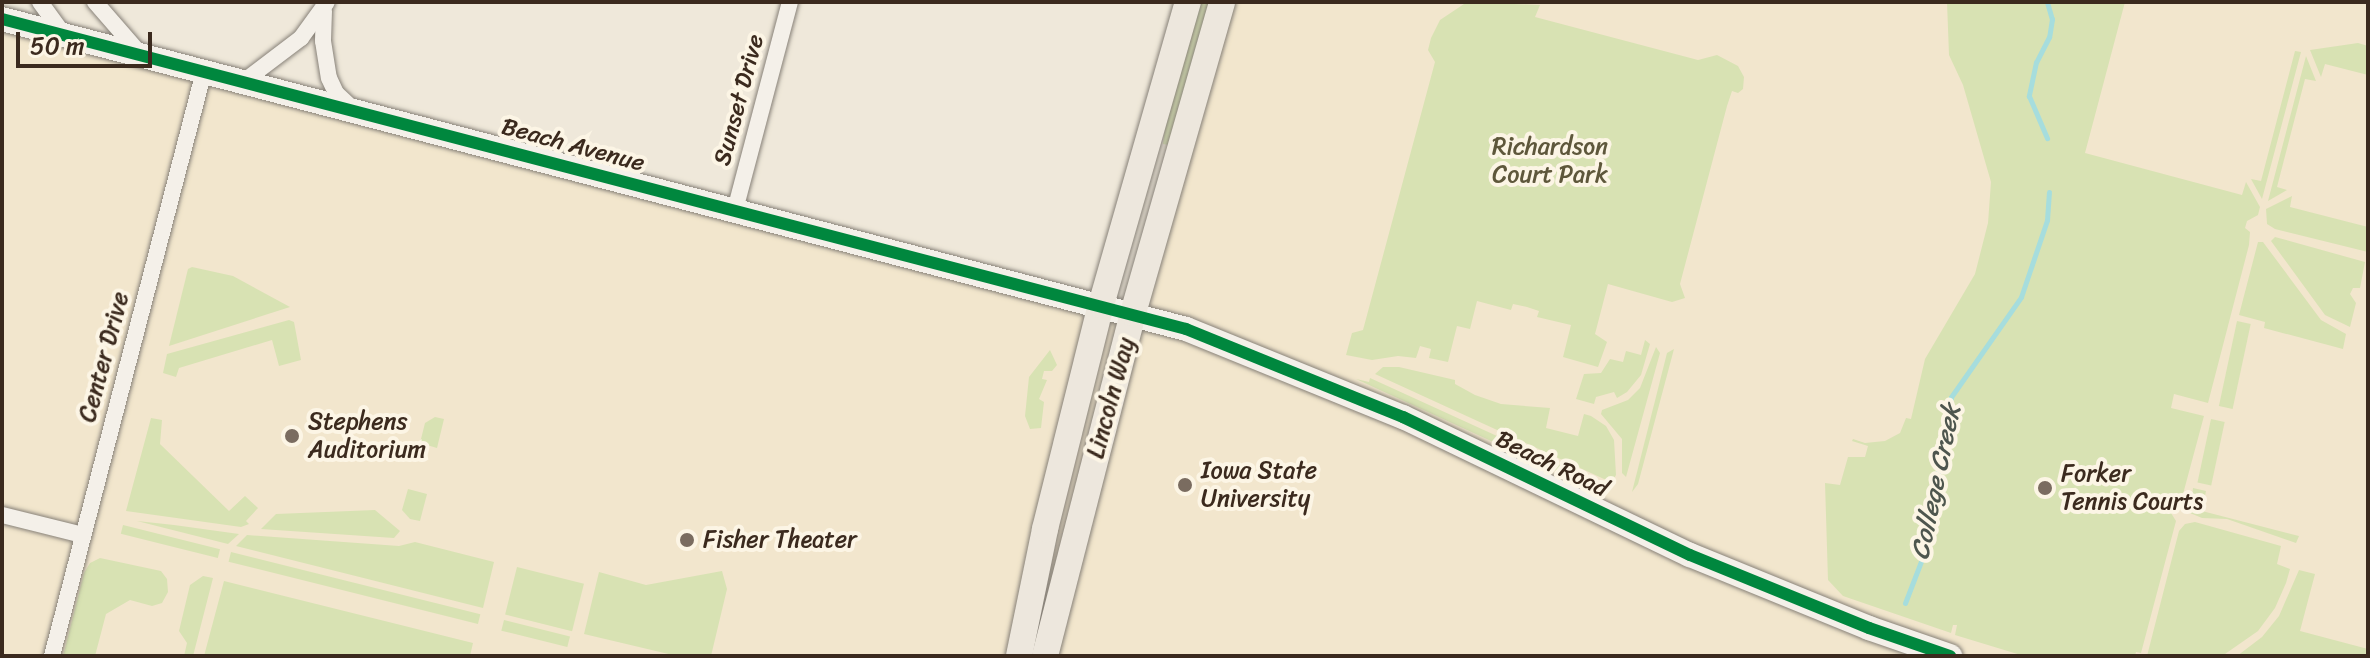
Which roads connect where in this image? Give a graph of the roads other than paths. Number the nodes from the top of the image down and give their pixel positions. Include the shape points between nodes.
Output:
1 (40, 2) edge
2 (95, 2) edge
3 (790, 2) edge
4 (1188, 2) edge
5 (1222, 2) edge
6 (325, 6) edge
7 (2, 19) edge
8 (63, 34) junction
9 (142, 56) junction
10 (204, 71) junction
11 (243, 82) junction
12 (355, 111) junction
13 (735, 210) junction
14 (1101, 305) junction
15 (1133, 313) junction
16 (2, 515) edge
17 (83, 535) junction
18 (52, 656) edge
19 (1019, 656) edge
20 (1045, 656) edge
21 (1950, 656) edge

1 - 8 street
2 - 9 street
3 - 13 street, Sunset Drive
4 - 14 main road, Lincoln Way
5 - 15 main road, Lincoln Way
6 - 11 street via 284,54
6 - 12 street via 329,78
7 - 8 street, Beach Avenue
8 - 9 street, Beach Avenue
9 - 10 street, Beach Avenue
10 - 11 street, Beach Avenue
10 - 17 street, Center Drive
11 - 12 street, Beach Avenue
12 - 13 street, Beach Avenue
13 - 14 street, Beach Avenue
14 - 15 street, Beach Avenue
14 - 19 main road, Lincoln Way
15 - 20 main road, Lincoln Way
15 - 21 street, Beach Road via 1314,378 1690,555
16 - 17 street
17 - 18 street, Center Drive

